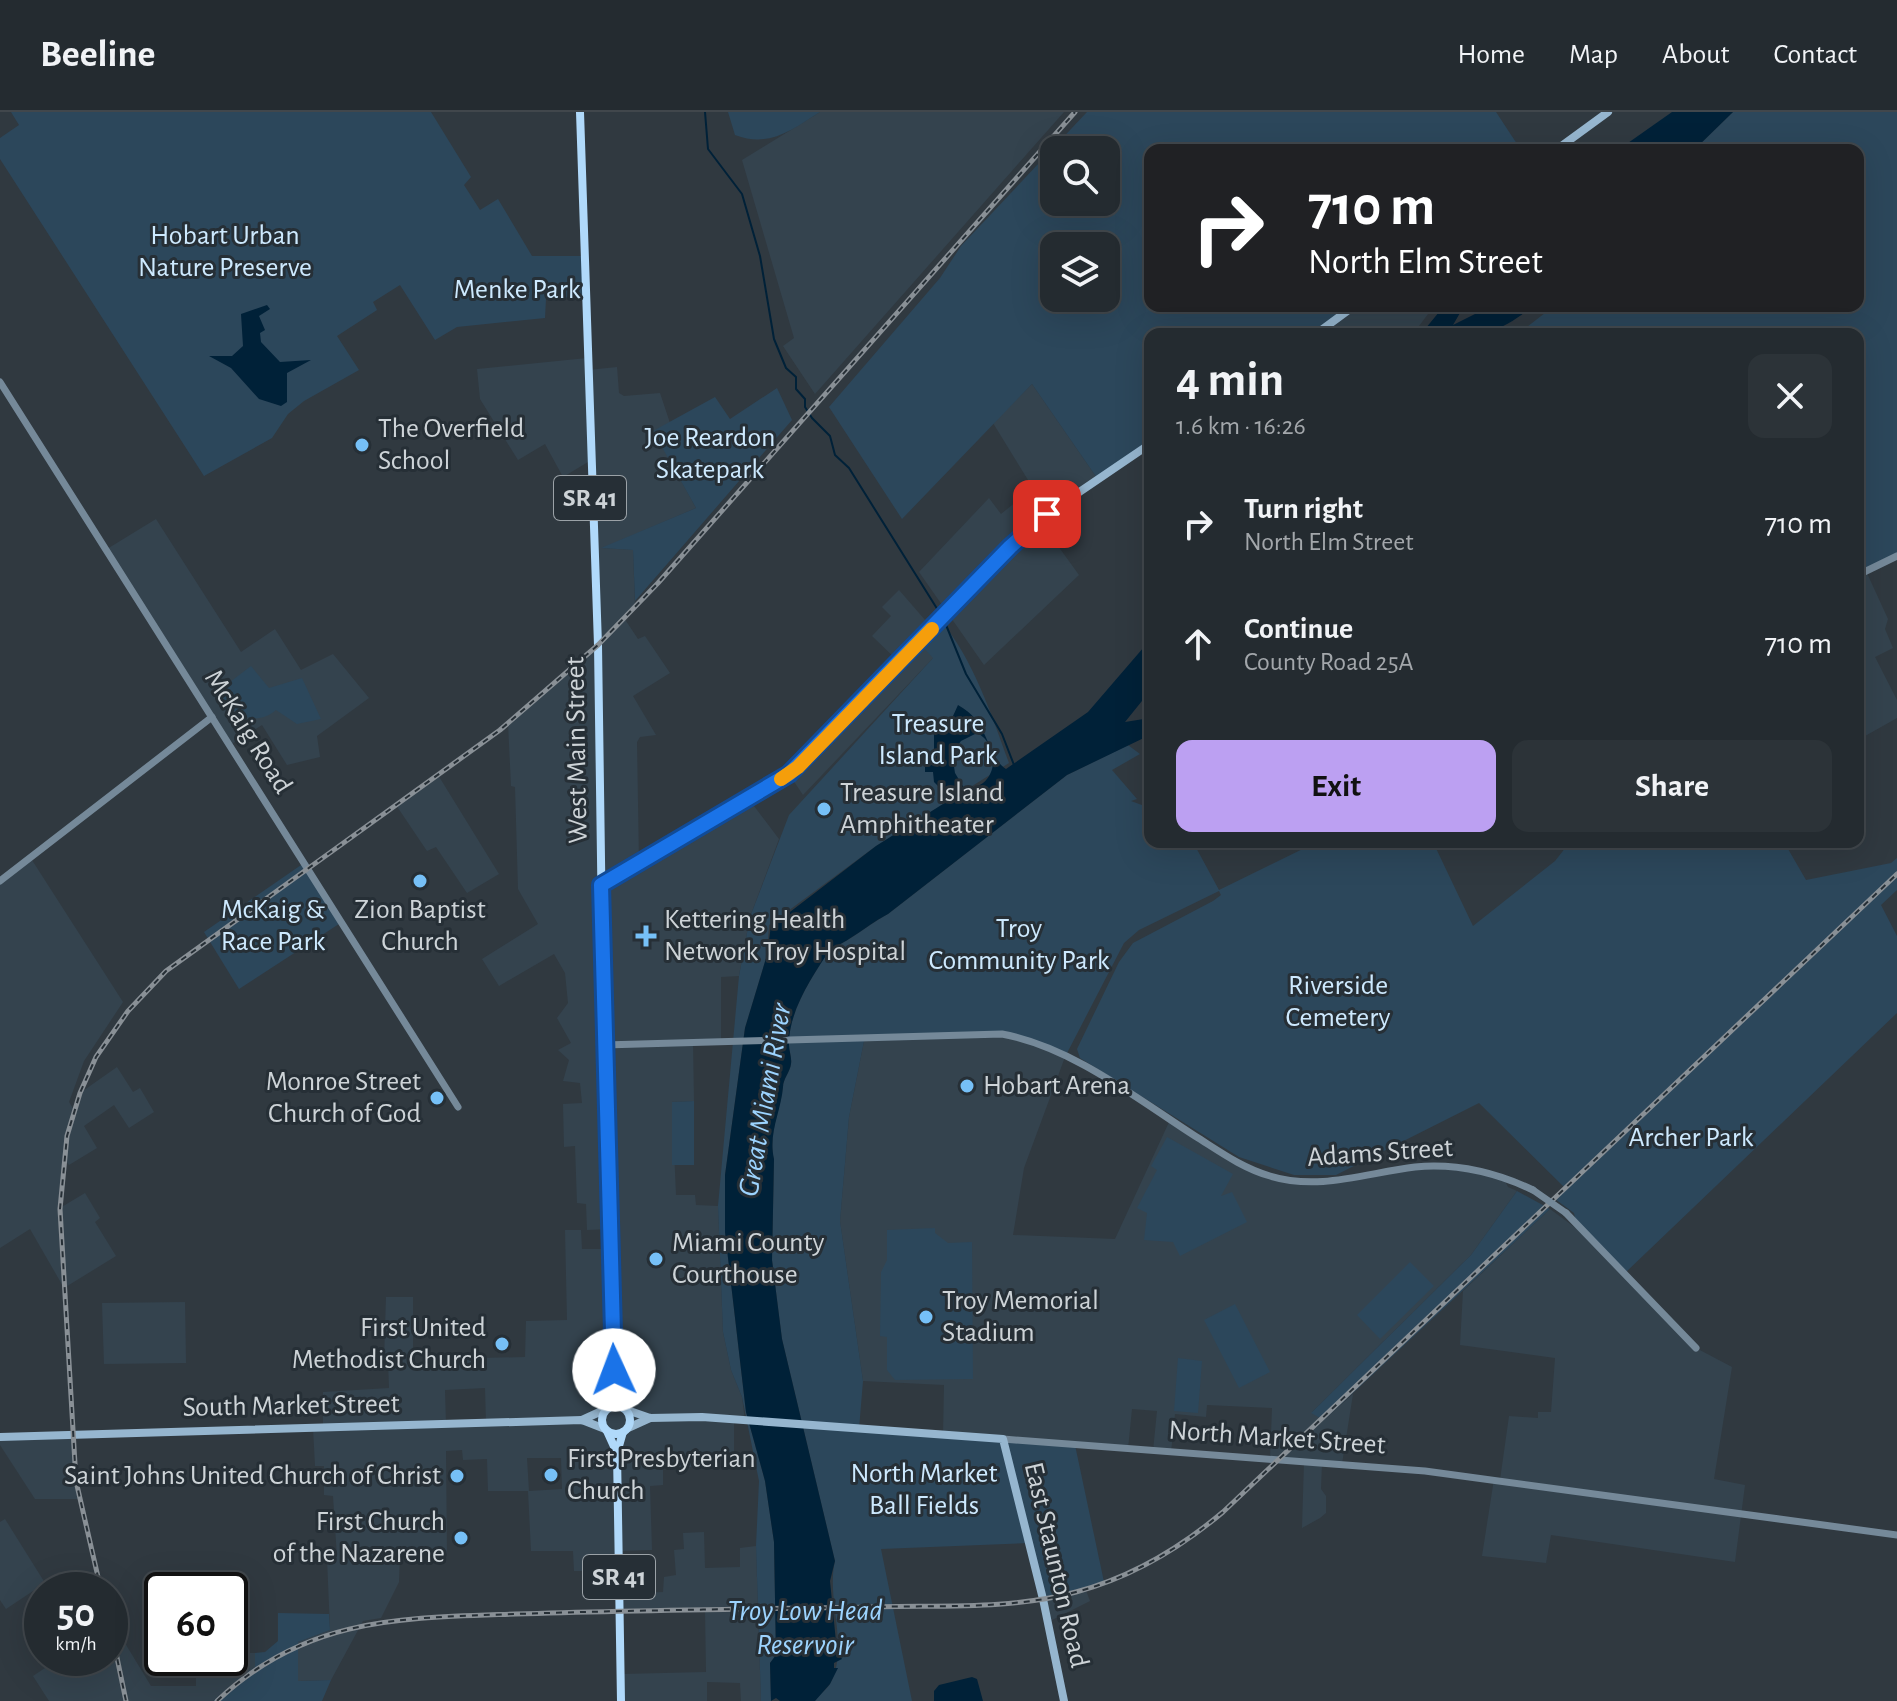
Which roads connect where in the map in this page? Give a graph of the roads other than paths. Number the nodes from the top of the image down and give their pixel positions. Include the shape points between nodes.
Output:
1 (580, 112) edge
2 (1608, 112) edge
3 (1564, 144) edge
4 (1346, 312) edge
5 (1324, 328) edge
6 (0, 382) edge
7 (1144, 448) edge
8 (1897, 556) edge
9 (1864, 572) edge
10 (212, 717) junction
11 (0, 881) edge
12 (601, 885) junction
13 (604, 1045) junction
14 (458, 1107) dead end
15 (1696, 1348) dead end
16 (614, 1391) junction
17 (607, 1408) junction
18 (627, 1409) junction
19 (595, 1413) junction
20 (650, 1418) junction
21 (582, 1420) junction
22 (606, 1430) junction
23 (627, 1430) junction
24 (0, 1437) edge
25 (1003, 1439) junction
26 (617, 1453) junction
27 (1897, 1535) edge
28 (621, 1701) edge
29 (1064, 1701) edge

1 - 12 main road, West Main Street / SR 41
2 - 3 main road
4 - 5 main road
6 - 10 street, McKaig Road
7 - 12 main road via 1047,514 789,774
8 - 9 street
10 - 11 street
10 - 14 street, McKaig Road
12 - 13 main road, West Main Street
13 - 15 street, Adams Street, bridge via 974,1032 1024,1039 1101,1077 1236,1162 1282,1180 1325,1183 1450,1166 1493,1174 1533,1190 1566,1213
13 - 16 main road, West Main Street
16 - 17 main road
16 - 18 main road
16 - 19 main road
17 - 18 main road
17 - 19 main road
17 - 22 main road via 601,1420
18 - 20 main road
18 - 23 main road
19 - 21 main road
20 - 23 main road
20 - 25 main road, North Market Street
21 - 22 main road
21 - 24 main road, South Market Street
22 - 23 main road
22 - 26 main road
23 - 26 main road
25 - 27 street, North Market Street via 1425,1471
25 - 29 main road, East Staunton Road
26 - 28 main road, SR 41

